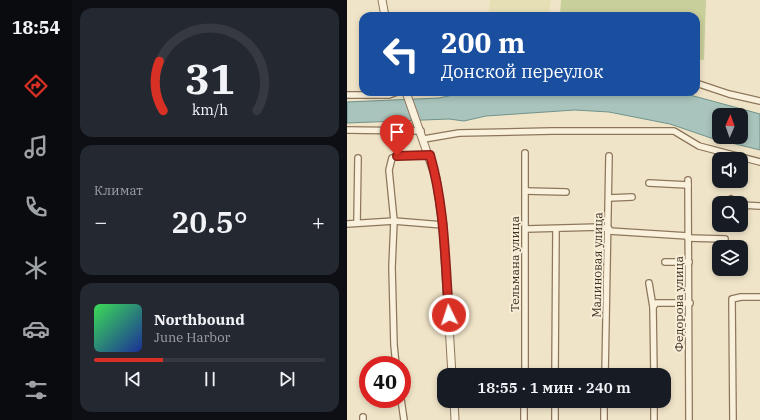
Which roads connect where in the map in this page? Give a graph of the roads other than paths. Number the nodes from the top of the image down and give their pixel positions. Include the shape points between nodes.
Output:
1 (382, 0) edge
2 (384, 12) edge
3 (700, 84) edge
4 (347, 95) edge
5 (359, 95) edge
6 (408, 96) edge
7 (760, 101) edge
8 (420, 129) junction
9 (347, 130) edge
10 (424, 139) junction
11 (525, 153) dead end
12 (430, 155) junction
13 (609, 156) dead end
14 (358, 158) dead end
15 (760, 162) edge
16 (649, 182) dead end
17 (526, 191) junction
18 (567, 192) dead end
19 (632, 197) dead end
20 (609, 198) junction
21 (748, 205) edge
22 (760, 206) edge
23 (394, 221) junction
24 (357, 223) junction
25 (347, 224) edge
26 (443, 225) junction
27 (526, 229) junction
28 (556, 229) junction
29 (609, 230) junction
30 (688, 237) junction
31 (725, 239) dead end
32 (665, 262) dead end
33 (689, 262) junction
34 (649, 283) dead end
35 (760, 297) edge
36 (690, 303) junction
37 (653, 307) junction
38 (395, 356) edge
39 (452, 368) edge
40 (525, 368) edge
41 (555, 368) edge
42 (605, 368) edge
43 (654, 368) edge
44 (402, 408) edge
45 (454, 408) edge
46 (525, 408) edge
47 (555, 408) edge
48 (604, 408) edge
49 (654, 408) edge
50 (404, 420) edge
51 (455, 420) edge
52 (524, 420) edge
53 (555, 420) edge
54 (604, 420) edge
55 (654, 420) edge
56 (689, 420) edge
57 (733, 420) edge

1 - 2 street
3 - 7 street
4 - 5 street
6 - 8 street
8 - 9 street
8 - 10 street
10 - 12 street
10 - 15 street via 459,133 674,132 699,146
11 - 17 street, Тельмана улица
12 - 23 street via 392,158 389,188
12 - 26 street via 437,178
13 - 20 street, Малиновая улица
14 - 24 street
16 - 30 street, Федорова улица via 688,182
17 - 18 street
17 - 27 street, Тельмана улица
19 - 20 street
20 - 29 street, Малиновая улица
21 - 22 street
23 - 24 street
23 - 26 street
23 - 38 street via 392,267
24 - 25 street
26 - 39 street
27 - 28 street
27 - 40 street, Тельмана улица
28 - 29 street via 600,227
28 - 41 street
29 - 30 street
29 - 42 street, Малиновая улица
30 - 31 street
30 - 33 street, Федорова улица
32 - 33 street
33 - 36 street, Федорова улица
34 - 37 street
35 - 57 street via 732,299
36 - 37 street via 656,303
36 - 56 street, Федорова улица
37 - 43 street
44 - 50 street
45 - 51 street
46 - 52 street
47 - 53 street
48 - 54 street
49 - 55 street

